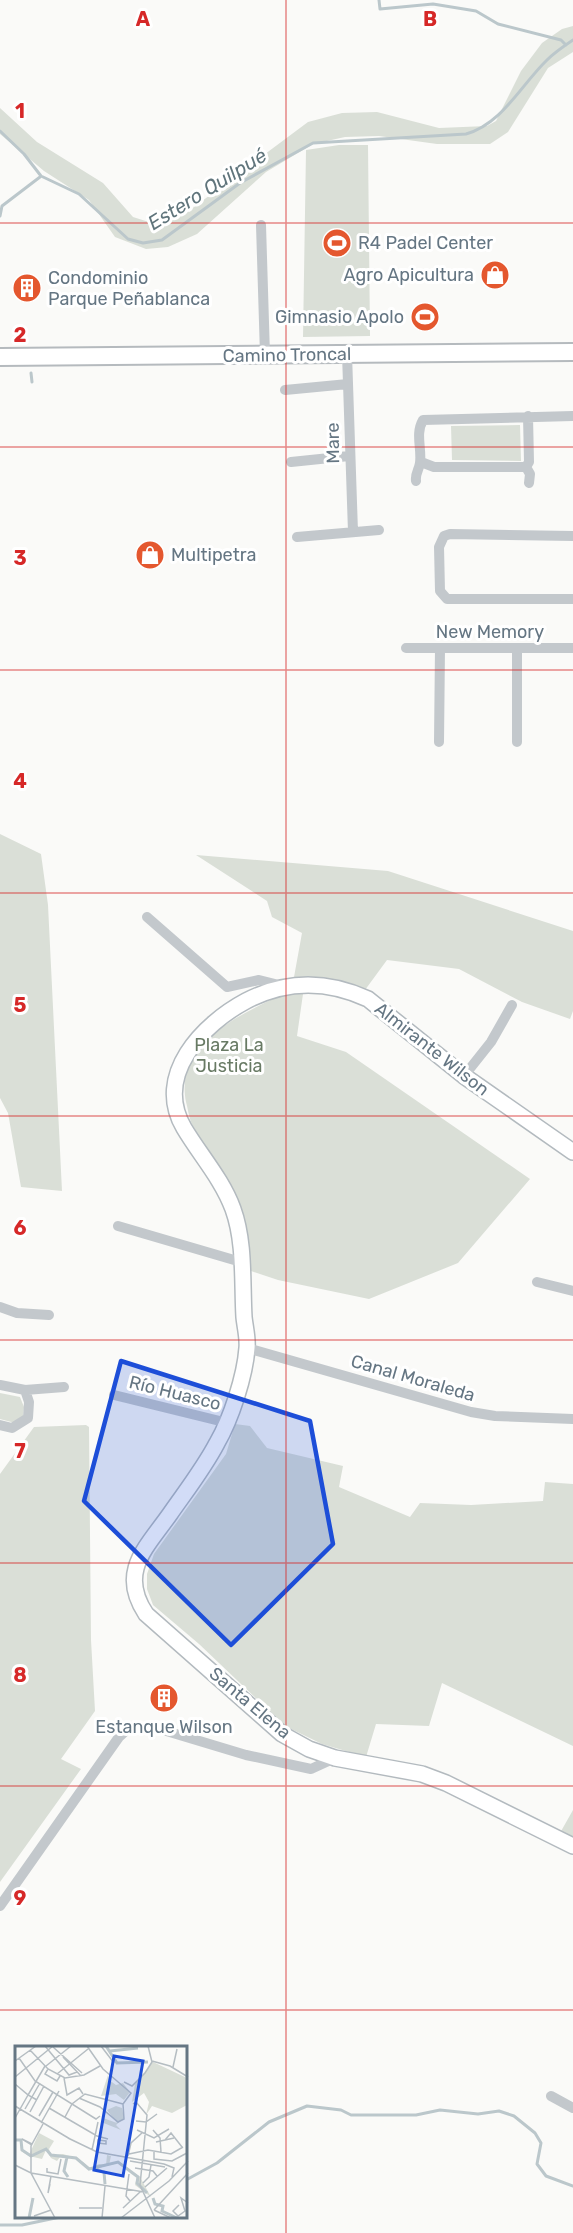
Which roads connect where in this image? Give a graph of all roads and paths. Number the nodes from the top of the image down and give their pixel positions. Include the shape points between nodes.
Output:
1 (261, 225) dead end
2 (573, 352) edge
3 (347, 354) junction
4 (265, 355) junction
5 (0, 357) edge
6 (348, 384) junction
7 (285, 390) dead end
8 (528, 416) junction
9 (573, 416) edge
10 (349, 456) junction
11 (291, 462) dead end
12 (421, 462) junction
13 (526, 466) junction
14 (416, 481) dead end
15 (529, 483) dead end
16 (380, 530) dead end
17 (353, 532) junction
18 (573, 536) edge
19 (297, 537) dead end
20 (573, 599) edge
21 (406, 648) dead end
22 (440, 648) junction
23 (517, 648) junction
24 (573, 648) edge
25 (440, 741) dead end
26 (516, 742) dead end
27 (147, 917) dead end
28 (283, 986) junction
29 (512, 1005) dead end
30 (464, 1076) junction
31 (573, 1152) edge
32 (118, 1226) dead end
33 (241, 1262) junction
34 (537, 1282) dead end
35 (573, 1291) edge
36 (0, 1307) edge
37 (49, 1315) dead end
38 (247, 1348) junction
39 (0, 1385) edge
40 (64, 1387) dead end
41 (25, 1390) junction
42 (114, 1395) dead end
43 (573, 1419) edge
44 (228, 1423) junction
45 (0, 1425) edge
46 (335, 1758) junction
47 (573, 1846) edge
48 (0, 1906) edge
49 (551, 2096) dead end
50 (573, 2108) edge

1 - 4 street
2 - 3 main road, Camino Troncal
3 - 4 main road, Camino Troncal
3 - 6 street, Mare
4 - 5 main road, Camino Troncal
6 - 7 street
6 - 10 street, Mare
8 - 9 street
8 - 12 street via 423,420 418,428
8 - 13 street
10 - 11 street
10 - 17 street, Mare
12 - 13 street via 434,467
12 - 14 street
13 - 15 street
16 - 17 street
17 - 19 street
18 - 20 street via 450,534 444,536 439,547 440,591 447,599
21 - 22 street, New Memory
22 - 23 street, New Memory
22 - 25 street
23 - 24 street, New Memory
23 - 26 street
27 - 28 street via 227,987 259,980
28 - 30 street, Almirante Wilson via 333,987 368,999
28 - 33 street, Almirante Wilson via 230,1010 213,1023 187,1051 176,1079 180,1120 233,1210
29 - 30 street via 491,1042
30 - 31 street, Almirante Wilson
32 - 33 street
33 - 38 street, Almirante Wilson
34 - 35 street
36 - 37 street via 18,1313
38 - 43 street, Canal Moraleda via 471,1412
38 - 44 street, Almirante Wilson
39 - 41 street
40 - 41 street
41 - 45 street via 28,1418 12,1428
42 - 44 street, Río Huasco
44 - 46 street, Santa Elena via 142,1551 134,1580 140,1605 282,1734
46 - 47 street, Santa Elena via 422,1774
46 - 48 street via 311,1769 246,1755 163,1730 132,1726 119,1737
49 - 50 street

